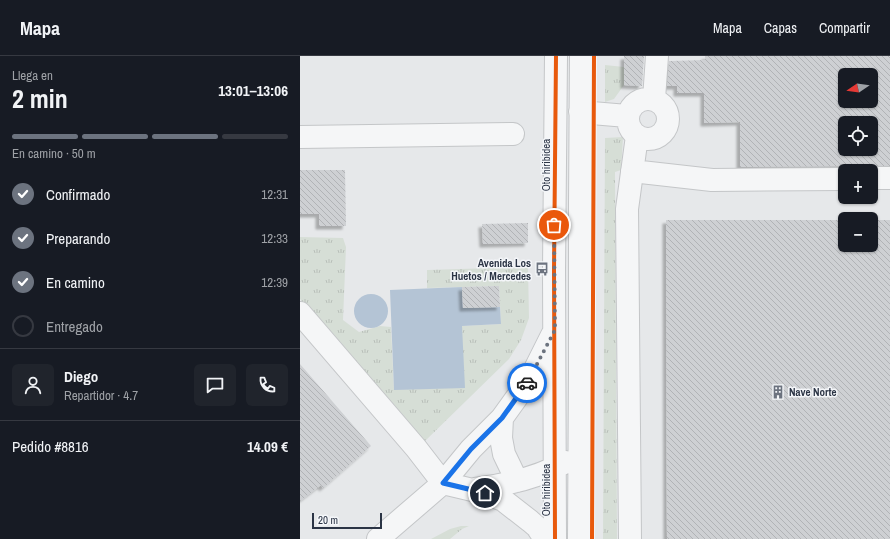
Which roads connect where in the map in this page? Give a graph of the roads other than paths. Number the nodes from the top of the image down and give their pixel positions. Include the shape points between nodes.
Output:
1 (556, 56) edge
2 (581, 56) edge
3 (657, 56) edge
4 (654, 99) junction
5 (580, 112) junction
6 (627, 116) junction
7 (513, 134) dead end
8 (637, 136) junction
9 (300, 137) edge
10 (632, 171) junction
11 (878, 178) edge
12 (890, 178) edge
13 (838, 179) edge
14 (300, 313) edge
15 (555, 330) junction
16 (502, 418) junction
17 (580, 455) junction
18 (555, 468) junction
19 (517, 481) junction
20 (443, 483) junction
21 (474, 490) junction
22 (378, 539) edge
23 (545, 539) edge
24 (555, 539) edge
25 (579, 539) edge
26 (630, 539) edge

1 - 15 street, Oto hiribidea
2 - 5 street
3 - 4 street
4 - 6 street via 642,99 632,105
4 - 8 street via 664,105 669,116 667,127 660,136 648,140
5 - 6 street
5 - 17 street
6 - 8 street via 629,127
7 - 9 street
8 - 10 street
10 - 13 street via 712,180
10 - 26 street via 627,209
11 - 12 street
14 - 20 street
15 - 16 street via 530,379
15 - 18 street, Oto hiribidea
16 - 19 street via 504,454
16 - 20 street via 471,449
17 - 18 street
17 - 25 street
18 - 19 street
18 - 24 street, Oto hiribidea
19 - 21 street
20 - 21 street
20 - 22 street
21 - 23 street via 503,500 537,527

